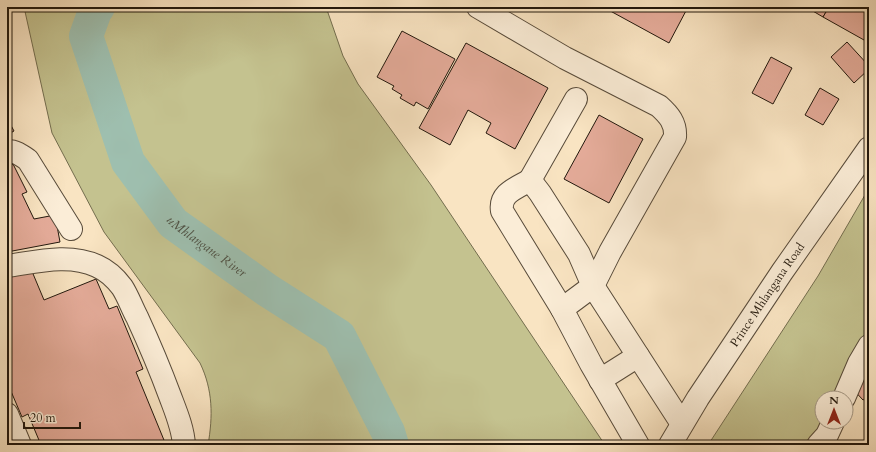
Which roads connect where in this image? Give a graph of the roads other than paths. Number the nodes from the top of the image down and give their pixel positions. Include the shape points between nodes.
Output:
1 (478, 7) edge
2 (576, 99) dead end
3 (869, 148) edge
4 (7, 151) edge
5 (530, 180) junction
6 (71, 229) dead end
7 (7, 266) edge
8 (593, 286) junction
9 (562, 309) junction
10 (869, 346) edge
11 (638, 356) junction
12 (600, 380) junction
13 (847, 390) edge
14 (7, 414) edge
15 (682, 424) junction
16 (829, 430) edge
17 (20, 445) edge
18 (184, 445) edge
19 (638, 445) edge
20 (670, 445) edge
21 (818, 445) edge

1 - 8 street via 565,58 659,106 670,116 674,124 675,137
2 - 5 street
3 - 15 street, Prince Mhlangana Road via 778,278
4 - 6 street via 21,154 28,160
5 - 8 street via 579,254
5 - 9 street via 505,196 502,211
7 - 18 street via 46,260 73,260 89,262 109,273 122,287 153,351 179,419
8 - 9 street
8 - 11 street
9 - 12 street
10 - 13 street
11 - 12 street
11 - 15 street
12 - 19 street
14 - 17 street
15 - 20 street, Prince Mhlangana Road
16 - 21 street

